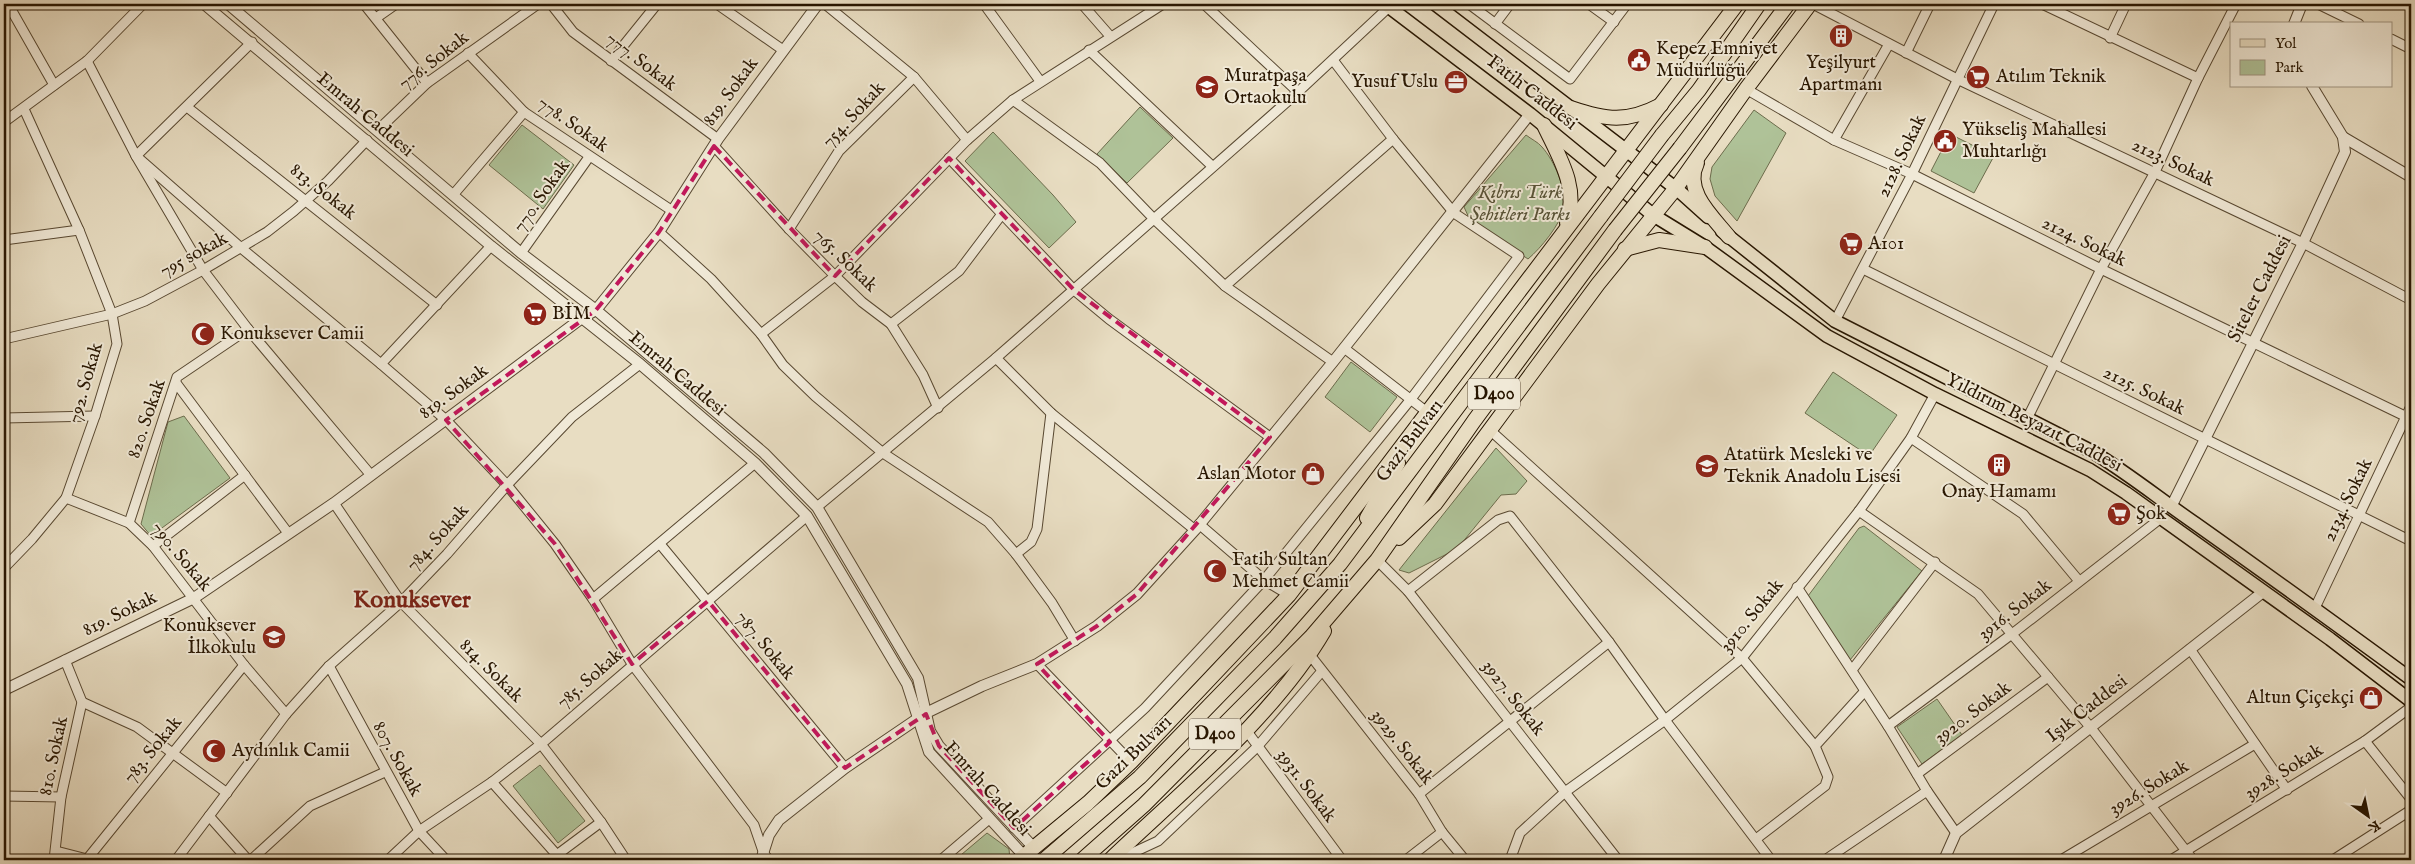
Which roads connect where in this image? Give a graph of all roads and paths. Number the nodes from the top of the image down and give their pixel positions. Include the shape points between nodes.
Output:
1 (8, 4) edge
2 (143, 4) edge
3 (204, 4) edge
4 (228, 4) edge
5 (364, 4) edge
6 (396, 4) edge
7 (538, 4) edge
8 (551, 4) edge
9 (657, 4) edge
10 (718, 4) edge
11 (818, 4) edge
12 (825, 4) edge
13 (984, 4) edge
14 (1082, 4) edge
15 (1163, 4) edge
16 (1204, 4) edge
17 (1435, 4) edge
18 (1469, 4) edge
19 (1510, 4) edge
20 (1589, 4) edge
21 (1627, 4) edge
22 (1737, 4) edge
23 (1759, 4) edge
24 (1788, 4) edge
25 (1812, 4) edge
26 (1930, 4) edge
27 (1994, 4) edge
28 (2042, 4) edge
29 (2126, 4) edge
30 (2236, 4) edge
31 (2302, 4) edge
32 (2318, 4) edge
33 (1387, 6) edge
34 (376, 18) junction
35 (1614, 22) junction
36 (2295, 22) edge
37 (2355, 22) edge
38 (1495, 24) junction
39 (1110, 36) junction
40 (2110, 38) junction
41 (2392, 40) edge
42 (252, 42) junction
43 (1889, 44) junction
44 (2411, 49) edge
45 (782, 50) junction
46 (1089, 50) junction
47 (468, 53) junction
48 (1906, 53) junction
49 (1332, 60) junction
50 (611, 61) junction
51 (87, 62) junction
52 (914, 77) junction
53 (2198, 78) junction
54 (1956, 79) junction
55 (1040, 80) junction
56 (427, 83) junction
57 (54, 85) junction
58 (1746, 88) junction
59 (2313, 88) edge
60 (1298, 92) junction
61 (1013, 100) junction
62 (1661, 105) junction
63 (187, 107) junction
64 (1571, 108) junction
65 (24, 109) junction
66 (524, 112) junction
67 (1530, 114) junction
68 (4, 122) edge
69 (1544, 125) junction
70 (378, 130) junction
71 (2343, 137) junction
72 (1393, 139) junction
73 (368, 140) junction
74 (967, 140) junction
75 (1834, 140) junction
76 (716, 143) junction
77 (1706, 144) junction
78 (1627, 150) junction
79 (136, 156) junction
80 (589, 157) junction
81 (950, 158) junction
82 (1212, 166) junction
83 (2154, 172) junction
84 (1912, 174) junction
85 (1605, 177) junction
86 (2411, 177) edge
87 (1677, 189) junction
88 (453, 194) junction
89 (307, 200) junction
90 (671, 210) junction
91 (1454, 213) junction
92 (1002, 214) junction
93 (1652, 216) junction
94 (1153, 218) junction
95 (1565, 228) junction
96 (789, 229) junction
97 (79, 230) junction
98 (659, 232) junction
99 (1729, 237) junction
100 (4, 240) edge
101 (2303, 243) junction
102 (491, 246) junction
103 (1705, 247) junction
104 (240, 248) junction
105 (1624, 249) junction
106 (521, 254) junction
107 (1863, 269) junction
108 (2101, 269) junction
109 (203, 270) junction
110 (835, 276) junction
111 (1225, 286) junction
112 (1074, 290) junction
113 (2411, 300) edge
114 (438, 304) junction
115 (596, 310) junction
116 (112, 314) junction
117 (582, 318) junction
118 (1835, 321) junction
119 (891, 324) junction
120 (248, 329) junction
121 (761, 334) junction
122 (4, 339) edge
123 (2253, 342) junction
124 (1344, 348) junction
125 (996, 358) junction
126 (1333, 362) junction
127 (382, 364) junction
128 (640, 364) junction
129 (2054, 366) junction
130 (176, 383) junction
131 (1935, 394) junction
132 (1411, 398) junction
133 (2411, 406) edge
134 (938, 408) junction
135 (1051, 412) junction
136 (1427, 412) junction
137 (95, 416) junction
138 (4, 418) edge
139 (2409, 418) edge
140 (446, 420) junction
141 (2027, 420) junction
142 (1491, 431) junction
143 (1270, 437) junction
144 (1911, 438) junction
145 (2206, 438) junction
146 (883, 453) junction
147 (756, 464) junction
148 (370, 474) junction
149 (245, 475) junction
150 (506, 485) junction
151 (66, 498) junction
152 (334, 503) junction
153 (817, 507) junction
154 (2171, 507) junction
155 (1859, 511) junction
156 (2360, 514) junction
157 (807, 516) junction
158 (2161, 518) junction
159 (129, 522) junction
160 (1197, 527) junction
161 (288, 533) junction
162 (2411, 542) edge
163 (660, 544) junction
164 (153, 546) junction
165 (1016, 554) junction
166 (1377, 560) junction
167 (1935, 562) junction
168 (1340, 564) junction
169 (4, 568) edge
170 (1264, 580) junction
171 (2079, 581) junction
172 (1797, 587) junction
173 (1408, 592) junction
174 (2262, 592) junction
175 (1289, 595) junction
176 (194, 598) junction
177 (593, 599) junction
178 (708, 601) junction
179 (1342, 601) junction
180 (401, 602) junction
181 (2315, 608) junction
182 (2012, 634) junction
183 (1075, 641) junction
184 (1609, 642) junction
185 (2190, 649) junction
186 (1310, 655) junction
187 (1742, 658) junction
188 (65, 660) junction
189 (632, 664) junction
190 (1037, 664) junction
191 (244, 665) junction
192 (328, 666) junction
193 (1852, 670) junction
194 (1322, 671) junction
195 (2048, 677) junction
196 (2411, 679) edge
197 (4, 690) edge
198 (1864, 692) junction
199 (2411, 700) edge
200 (82, 702) junction
201 (2411, 707) edge
202 (926, 713) junction
203 (286, 714) junction
204 (917, 720) junction
205 (1665, 720) junction
206 (1510, 721) junction
207 (1888, 726) junction
208 (2091, 728) junction
209 (1246, 730) junction
210 (2365, 741) junction
211 (1110, 742) junction
212 (540, 744) junction
213 (2255, 744) junction
214 (1815, 746) junction
215 (1257, 747) junction
216 (171, 754) junction
217 (1131, 762) junction
218 (845, 768) junction
219 (384, 772) junction
220 (1917, 774) junction
221 (492, 782) junction
222 (2287, 790) junction
223 (1927, 791) junction
224 (1565, 792) junction
225 (227, 793) junction
226 (1418, 794) junction
227 (4, 796) edge
228 (61, 797) junction
229 (2411, 799) edge
230 (2151, 805) junction
231 (2411, 810) edge
232 (209, 816) junction
233 (989, 819) junction
234 (601, 822) junction
235 (1014, 828) junction
236 (419, 831) junction
237 (1442, 832) junction
238 (1956, 833) junction
239 (1756, 839) junction
240 (56, 851) junction
241 (2186, 851) junction
242 (1134, 852) junction
243 (1026, 855) edge
244 (553, 857) edge
245 (765, 858) edge
246 (90, 859) edge
247 (54, 860) edge
248 (176, 860) edge
249 (249, 860) edge
250 (388, 860) edge
251 (446, 860) edge
252 (626, 860) edge
253 (941, 860) edge
254 (1044, 860) edge
255 (1082, 860) edge
256 (1110, 860) edge
257 (1116, 860) edge
258 (1140, 860) edge
259 (1342, 860) edge
260 (1406, 860) edge
261 (1465, 860) edge
262 (1510, 860) edge
263 (1618, 860) edge
264 (1771, 860) edge
265 (1826, 860) edge
266 (1944, 860) edge
267 (2061, 860) edge
268 (2171, 860) edge
269 (2193, 860) edge
270 (2333, 860) edge

1 - 57 street
2 - 51 street
3 - 42 street, Emrah Caddesi
4 - 70 street, Emrah Caddesi
5 - 34 street
6 - 34 street
7 - 47 street, 776. Sokak
8 - 50 street, 777. Sokak via 573,32
9 - 50 street
10 - 45 street
11 - 45 street, 819. Sokak
12 - 52 street
13 - 55 street
14 - 39 street
15 - 39 street
16 - 60 street
17 - 64 main road, Fatih Caddesi
18 - 38 street
19 - 38 street
20 - 35 street
21 - 35 street
22 - 62 highway
23 - 168 highway, Gazi Bulvarı / D400, bridge via 1699,90
24 - 166 highway, Gazi Bulvarı / D400, bridge via 1474,421
25 - 43 street, 2123. Sokak
25 - 58 highway
26 - 48 street
27 - 54 street, 2128. Sokak
28 - 40 street
29 - 40 street
30 - 53 street
31 - 36 street
32 - 37 street
33 - 49 street
33 - 67 main road, Fatih Caddesi
34 - 56 street
35 - 38 street via 1570,79
39 - 46 street
40 - 53 street
41 - 44 street
42 - 63 street
42 - 73 street, Emrah Caddesi
43 - 48 street, 2123. Sokak
43 - 75 street
45 - 76 street, 819. Sokak
46 - 55 street
46 - 82 street
47 - 56 street, 776. Sokak
47 - 66 street, 778. Sokak
48 - 54 street, 2123. Sokak
49 - 60 street
49 - 72 street
50 - 76 street, 777. Sokak
51 - 57 street
51 - 79 street
52 - 74 street
52 - 96 street, 754. Sokak via 839,151
53 - 83 street
54 - 83 street, 2123. Sokak
54 - 84 street, 2128. Sokak
55 - 61 street
56 - 70 street, 776. Sokak
57 - 65 street
58 - 75 street, 2124. Sokak
58 - 77 highway
59 - 71 street
60 - 82 street
61 - 74 street
61 - 94 street via 1100,164
62 - 64 highway via 1635,116 1601,118
62 - 78 highway
63 - 79 street
63 - 89 street, 813. Sokak
64 - 78 main road, Fatih Caddesi
65 - 68 street
65 - 97 street, 792. Sokak
66 - 80 street, 778. Sokak
66 - 88 street
67 - 69 main road, Fatih Caddesi
67 - 91 street
69 - 85 main road, Fatih Caddesi
69 - 95 highway via 1571,186 1572,208
70 - 88 street, Emrah Caddesi
71 - 86 street
71 - 101 street, Siteler Caddesi via 2345,152
72 - 91 street
72 - 111 street
73 - 89 street, 795 sokak
73 - 102 street, Emrah Caddesi
74 - 81 street
75 - 84 street, 2124. Sokak
76 - 90 street, 819. Sokak
76 - 96 street, 765. Sokak
77 - 87 highway
77 - 99 highway via 1692,173 1692,182 1700,201
78 - 85 highway
78 - 87 main road, Fatih Caddesi
79 - 104 street
79 - 109 street
80 - 90 street, 778. Sokak
80 - 106 street, 770. Sokak
81 - 92 street
81 - 110 street
82 - 94 street
83 - 101 street, 2123. Sokak
83 - 108 street
84 - 107 street, 2128. Sokak
84 - 108 street, 2124. Sokak
85 - 93 main road, Fatih Caddesi
85 - 95 highway
87 - 93 highway
87 - 99 main road, Yıldırım Beyazıt Caddesi
88 - 106 street, Emrah Caddesi
89 - 104 street, 795 sokak via 267,232
89 - 114 street, 813. Sokak
90 - 98 street, 819. Sokak
91 - 124 street
91 - 132 street via 1519,256
92 - 112 street
92 - 119 street via 959,271
93 - 103 main road, Yıldırım Beyazıt Caddesi
93 - 105 highway
94 - 111 street
94 - 112 street
95 - 136 highway
96 - 110 street, 765. Sokak
97 - 100 street
97 - 116 street, 792. Sokak
98 - 115 street, 819. Sokak
98 - 121 street via 711,279
99 - 118 main road, Yıldırım Beyazıt Caddesi
101 - 113 street, 2123. Sokak
101 - 123 street, Siteler Caddesi
102 - 114 street
102 - 117 street, Emrah Caddesi
103 - 105 highway via 1658,240
103 - 131 main road, Yıldırım Beyazıt Caddesi via 1827,336
104 - 109 street, 795 sokak
104 - 127 street
105 - 142 highway
106 - 115 street, Emrah Caddesi
107 - 118 street, 2128. Sokak
107 - 129 street, 2125. Sokak
108 - 123 street, 2124. Sokak
108 - 129 street
109 - 116 street, 795 sokak via 145,301
109 - 120 street
110 - 119 street, 765. Sokak
110 - 121 street
111 - 126 street
112 - 125 street
112 - 143 street
114 - 127 street
115 - 117 street, 819. Sokak
115 - 153 street, Emrah Caddesi via 764,453
116 - 122 street, 795 sokak
116 - 137 street, 792. Sokak via 117,344
117 - 128 street, Emrah Caddesi
117 - 140 street, 819. Sokak
118 - 141 main road, Yıldırım Beyazıt Caddesi
119 - 134 street, 765. Sokak via 923,375
120 - 130 street, 820. Sokak via 177,377
120 - 148 street
121 - 146 street via 783,366
123 - 139 street, 2124. Sokak
123 - 145 street, Siteler Caddesi
124 - 126 street
124 - 132 street
125 - 134 street
125 - 135 street
126 - 143 street
127 - 140 street
128 - 147 street, Emrah Caddesi
128 - 150 street, 784. Sokak via 572,418
129 - 141 street
129 - 145 street, 2125. Sokak
130 - 149 street
130 - 159 street, 820. Sokak
131 - 144 street, 3910. Sokak
131 - 158 main road, Yıldırım Beyazıt Caddesi via 2090,470
132 - 136 street
132 - 170 street
133 - 139 street, 2134. Sokak
134 - 146 street
135 - 160 street
135 - 165 street via 1037,529 1031,542
136 - 168 highway
136 - 175 highway
137 - 138 street
137 - 151 street, 792. Sokak
139 - 156 street, 2134. Sokak
140 - 148 street, 819. Sokak
140 - 150 street
141 - 154 main road, Yıldırım Beyazıt Caddesi via 2093,452 2134,477
142 - 166 highway via 1435,504
142 - 187 street
143 - 160 street
144 - 155 street, 3910. Sokak
144 - 171 street via 2023,514
145 - 154 street, Siteler Caddesi
145 - 156 street, 2125. Sokak
146 - 153 street
146 - 165 street via 988,522
147 - 157 street, Emrah Caddesi
147 - 163 street
148 - 152 street, 819. Sokak
149 - 161 street
149 - 164 street
150 - 177 street
150 - 180 street, 784. Sokak
151 - 159 street, 790. Sokak
151 - 169 street, 792. Sokak
152 - 161 street, 819. Sokak
152 - 180 street, 814. Sokak
153 - 202 street, Emrah Caddesi via 918,678
154 - 181 main road, Yıldırım Beyazıt Caddesi
155 - 167 street
155 - 172 street, 3910. Sokak
156 - 162 street, 2125. Sokak
156 - 181 street, 2134. Sokak
157 - 178 street, 785. Sokak
157 - 204 street, Emrah Caddesi via 907,684
158 - 171 street, 3916. Sokak
158 - 174 main road, Yıldırım Beyazıt Caddesi
159 - 164 street, 790. Sokak
160 - 170 street
160 - 183 street via 1137,594
161 - 176 street, 819. Sokak
163 - 177 street
163 - 178 street, 787. Sokak
164 - 176 street, 790. Sokak
165 - 183 street
166 - 173 street, 3927. Sokak
166 - 179 highway, Gazi Bulvarı / D400
167 - 182 street via 1978,594
167 - 193 street
168 - 254 highway, Gazi Bulvarı / D400 via 1275,638 1146,770
170 - 175 street
170 - 211 street
171 - 182 street, 3916. Sokak
172 - 187 street, 3910. Sokak
172 - 193 street
173 - 184 street via 1498,520 1510,516
173 - 206 street, 3927. Sokak
174 - 185 street, Işık Caddesi
174 - 199 main road, Yıldırım Beyazıt Caddesi via 2330,638
175 - 217 highway
176 - 188 street, 819. Sokak
176 - 191 street, 790. Sokak
177 - 189 street
178 - 189 street, 785. Sokak
178 - 218 street, 787. Sokak
179 - 186 highway
179 - 255 highway, Gazi Bulvarı / D400 via 1311,637 1144,805
180 - 192 street, 784. Sokak
180 - 212 street, 814. Sokak
181 - 196 main road, Yıldırım Beyazıt Caddesi
182 - 195 street
182 - 207 street, 3916. Sokak
183 - 190 street
184 - 205 street
184 - 206 street
185 - 208 street, Işık Caddesi
185 - 213 street
186 - 194 street, 3929. Sokak
186 - 209 highway
187 - 205 street, 3910. Sokak
187 - 214 street
188 - 197 street, 819. Sokak
188 - 200 street, 810. Sokak
189 - 212 street, 785. Sokak
189 - 245 street via 754,825
190 - 202 street
190 - 211 street
191 - 203 street, 790. Sokak
191 - 216 street, 783. Sokak
192 - 203 street, 784. Sokak
192 - 219 street, 807. Sokak
193 - 198 street
194 - 215 street
194 - 226 street, 3929. Sokak
195 - 208 street
195 - 220 street, 3920. Sokak
198 - 207 street
198 - 214 street
200 - 216 street via 137,727
200 - 228 street, 810. Sokak
201 - 210 street, 3928. Sokak
202 - 204 street
202 - 235 street, Emrah Caddesi via 930,731 939,746
203 - 225 street, 784. Sokak
204 - 218 street
204 - 233 street, Emrah Caddesi via 929,752
205 - 224 street, 3910. Sokak
205 - 239 street
206 - 224 street, 3927. Sokak
206 - 226 street
207 - 220 street
208 - 230 street
208 - 238 street, Işık Caddesi
209 - 215 street, 3931. Sokak
209 - 256 highway
210 - 222 street, 3928. Sokak
210 - 229 street
211 - 217 street
211 - 235 street
212 - 221 street, 785. Sokak
212 - 234 street, 814. Sokak
213 - 222 street
213 - 230 street, 3926. Sokak
214 - 239 street via 1828,777 1825,786
215 - 242 street via 1158,841
215 - 259 street, 3931. Sokak
216 - 225 street
216 - 246 street, 783. Sokak
217 - 243 highway
218 - 245 street via 779,820 769,834
219 - 236 street, 807. Sokak
219 - 249 street via 310,806
220 - 223 street
221 - 236 street, 785. Sokak
221 - 244 street
222 - 241 street, 3928. Sokak
223 - 238 street
223 - 265 street
224 - 262 street, 3910. Sokak via 1520,833
224 - 263 street, 3927. Sokak
225 - 232 street, 784. Sokak
226 - 237 street, 3929. Sokak
227 - 228 street
228 - 240 street, 810. Sokak
230 - 241 street
230 - 267 street, 3926. Sokak
231 - 270 street
232 - 248 street, 784. Sokak
232 - 249 street
233 - 243 street, Emrah Caddesi
233 - 253 street
234 - 244 street
234 - 252 street, 814. Sokak
235 - 243 street, Emrah Caddesi
236 - 250 street, 785. Sokak
236 - 251 street, 807. Sokak
237 - 260 street
237 - 261 street, 3929. Sokak
238 - 266 street, Işık Caddesi
239 - 264 street
240 - 246 street
240 - 247 street, 810. Sokak
241 - 268 street, 3928. Sokak
241 - 269 street
242 - 257 street
242 - 258 street

